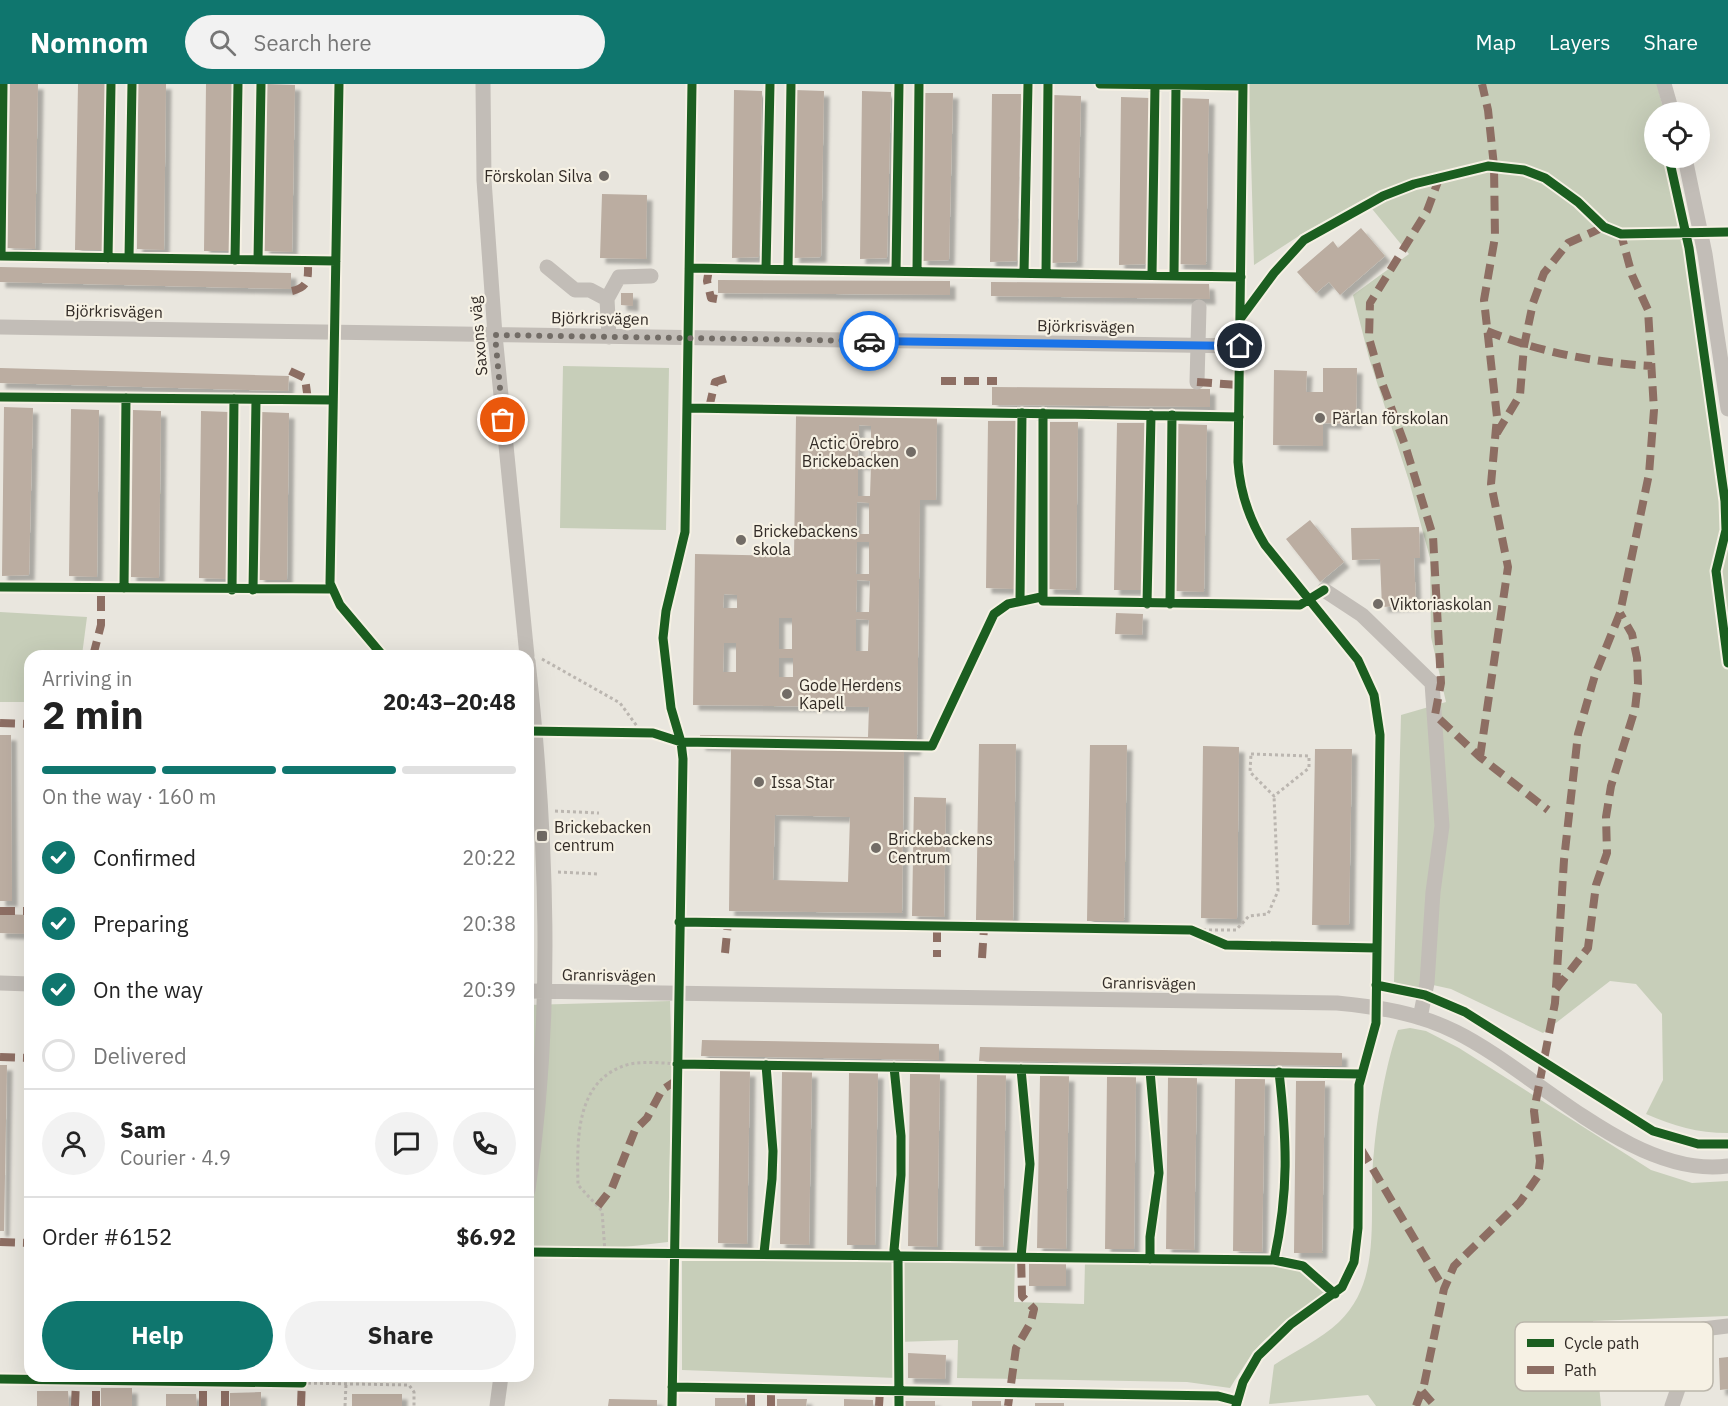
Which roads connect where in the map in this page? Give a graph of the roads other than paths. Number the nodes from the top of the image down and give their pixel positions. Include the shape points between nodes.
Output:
1 (483, 84) edge
2 (1664, 84) edge
3 (1669, 102) edge
4 (1687, 168) edge
5 (547, 267) dead end
6 (651, 276) dead end
7 (607, 299) junction
8 (1199, 307) dead end
9 (0, 327) edge
10 (495, 335) junction
11 (609, 337) junction
12 (1198, 346) junction
13 (1240, 346) dead end
14 (1197, 382) dead end
15 (1728, 409) edge
16 (1324, 590) dead end
17 (526, 650) edge
18 (534, 740) edge
19 (0, 983) edge
20 (24, 984) edge
21 (534, 991) edge
22 (544, 992) junction
23 (1420, 1018) junction
24 (534, 1116) edge
25 (1728, 1166) edge
26 (1728, 1326) edge
27 (1713, 1328) edge
28 (500, 1382) edge
29 (1677, 1391) edge
30 (497, 1406) edge
31 (1672, 1406) edge

1 - 10 street, Saxons väg via 484,180
2 - 3 street
4 - 15 street via 1705,254
5 - 7 street via 575,291 590,290
6 - 7 street via 619,277
7 - 11 street
8 - 12 street
9 - 10 street, Björkrisvägen
10 - 11 street, Björkrisvägen
10 - 17 street, Saxons väg
11 - 12 street, Björkrisvägen
12 - 13 street, Björkrisvägen
12 - 14 street
16 - 23 street via 1362,615 1432,683 1442,826
18 - 22 street, Saxons väg via 542,836
19 - 20 street
21 - 22 street, Granrisvägen
22 - 23 street, Granrisvägen via 1337,1003 1388,1008
22 - 24 street, Saxons väg
23 - 25 street, Granrisvägen via 1456,1032 1486,1050 1634,1148 1683,1163
26 - 27 street
28 - 30 street
29 - 31 street

